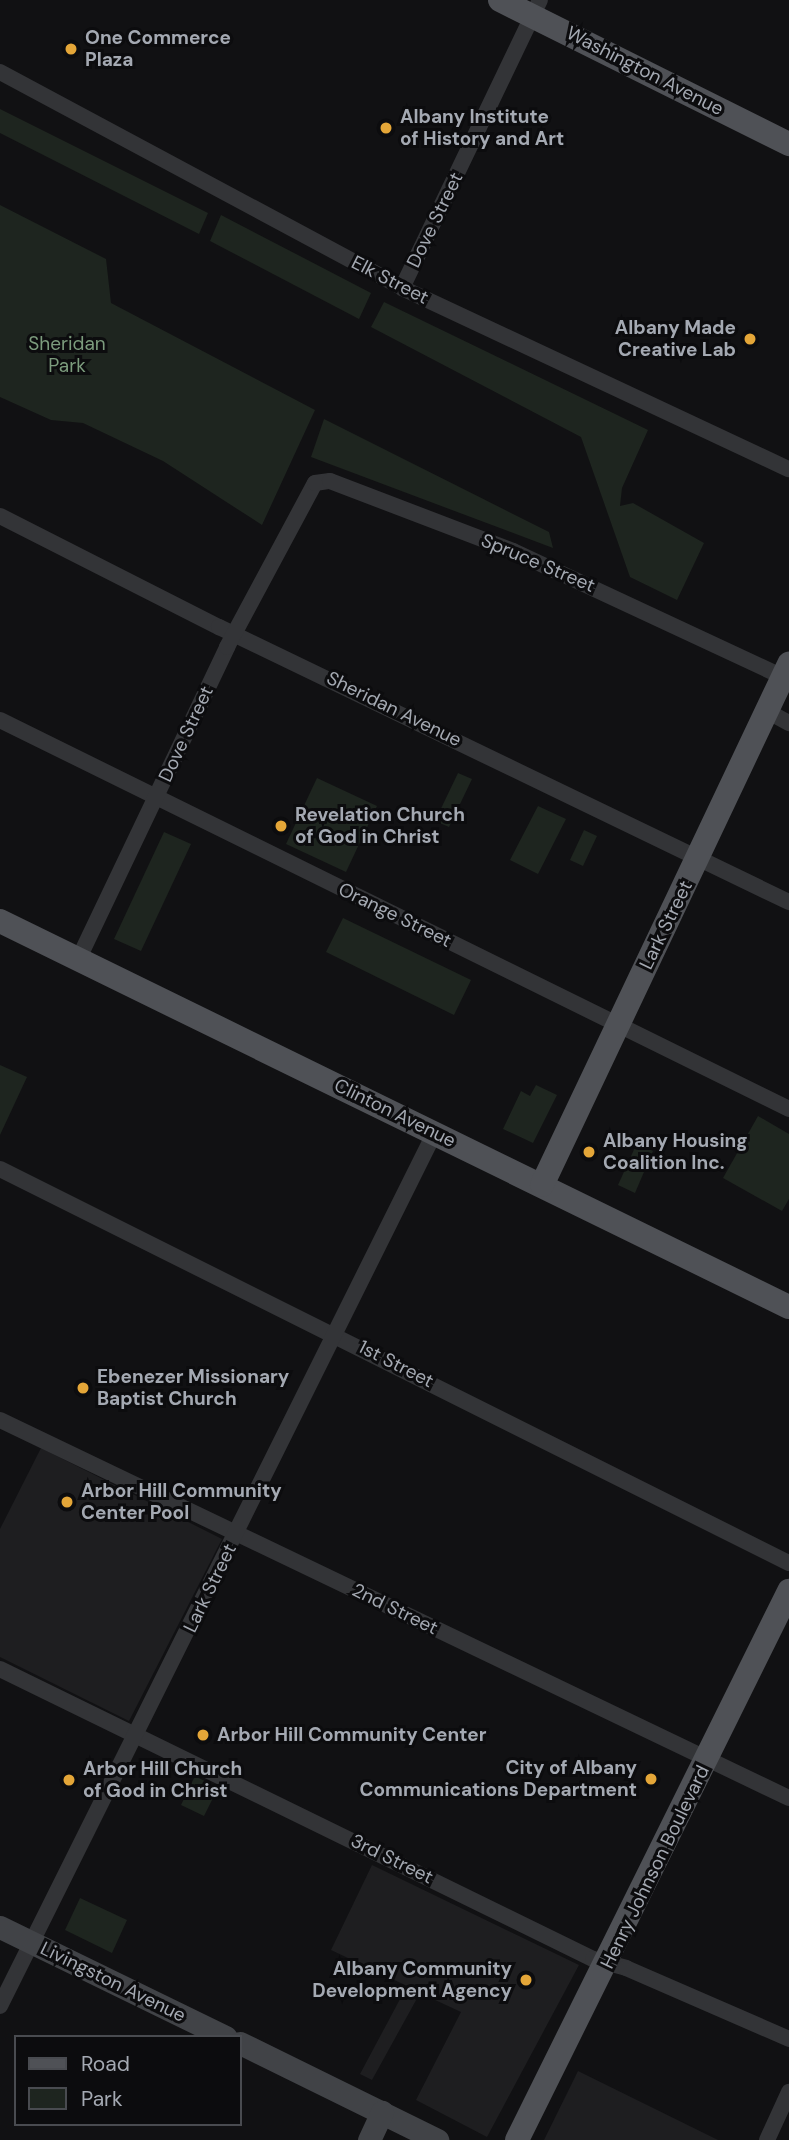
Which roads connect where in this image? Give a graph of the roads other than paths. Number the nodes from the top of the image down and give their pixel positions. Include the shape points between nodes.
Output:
1 (500, 0) edge
2 (537, 8) edge
3 (0, 72) edge
4 (789, 144) edge
5 (402, 288) junction
6 (789, 469) edge
7 (298, 510) joint
8 (0, 516) edge
9 (234, 633) junction
10 (786, 671) edge
11 (767, 711) junction
12 (0, 720) edge
13 (789, 723) edge
14 (157, 797) junction
15 (699, 858) junction
16 (789, 902) edge
17 (0, 921) edge
18 (78, 960) junction
19 (619, 1024) junction
20 (789, 1109) edge
21 (435, 1132) junction
22 (0, 1169) edge
23 (542, 1185) junction
24 (789, 1307) edge
25 (334, 1332) junction
26 (0, 1420) edge
27 (237, 1533) junction
28 (789, 1563) edge
29 (789, 1591) edge
30 (0, 1669) edge
31 (137, 1735) junction
32 (709, 1759) junction
33 (789, 1798) edge
34 (0, 1927) edge
35 (31, 1943) junction
36 (608, 1964) junction
37 (0, 2006) edge
38 (222, 2035) edge
39 (789, 2039) edge
40 (242, 2044) edge
41 (789, 2092) edge
42 (382, 2112) junction
43 (369, 2140) edge
44 (437, 2140) edge
45 (517, 2140) edge
46 (767, 2140) edge

1 - 2 main road, Washington Avenue
2 - 4 main road, Washington Avenue
2 - 5 street, Dove Street
3 - 5 street, Elk Street
5 - 6 street, Elk Street
7 - 9 street, Dove Street
7 - 10 street, Spruce Street via 316,483 330,481 513,551
8 - 9 street, Sheridan Avenue
9 - 14 street, Dove Street
9 - 15 street, Sheridan Avenue
10 - 11 main road, Lark Street
11 - 13 street
11 - 15 main road, Lark Street
12 - 14 street, Orange Street
14 - 18 street, Dove Street
14 - 19 street, Orange Street
15 - 16 street, Sheridan Avenue
15 - 19 main road, Lark Street
17 - 18 main road, Clinton Avenue
18 - 21 main road, Clinton Avenue
19 - 20 street, Orange Street
19 - 23 main road, Lark Street
21 - 23 main road, Clinton Avenue
21 - 25 street, Lark Street
22 - 25 street, 1st Street
23 - 24 main road, Clinton Avenue
25 - 27 street, Lark Street
25 - 28 street, 1st Street
26 - 27 street, 2nd Street
27 - 31 street, Lark Street
27 - 32 street, 2nd Street
29 - 32 main road, Henry Johnson Boulevard
30 - 31 street, 3rd Street
31 - 35 street, Lark Street
31 - 36 street, 3rd Street
32 - 33 street, 2nd Street
32 - 36 main road, Henry Johnson Boulevard
34 - 35 street, Livingston Avenue
35 - 37 street, Lark Street
35 - 38 street, Livingston Avenue
36 - 39 street, 3rd Street
36 - 45 main road, Henry Johnson Boulevard
40 - 42 street
41 - 46 street
42 - 43 street
42 - 44 street

